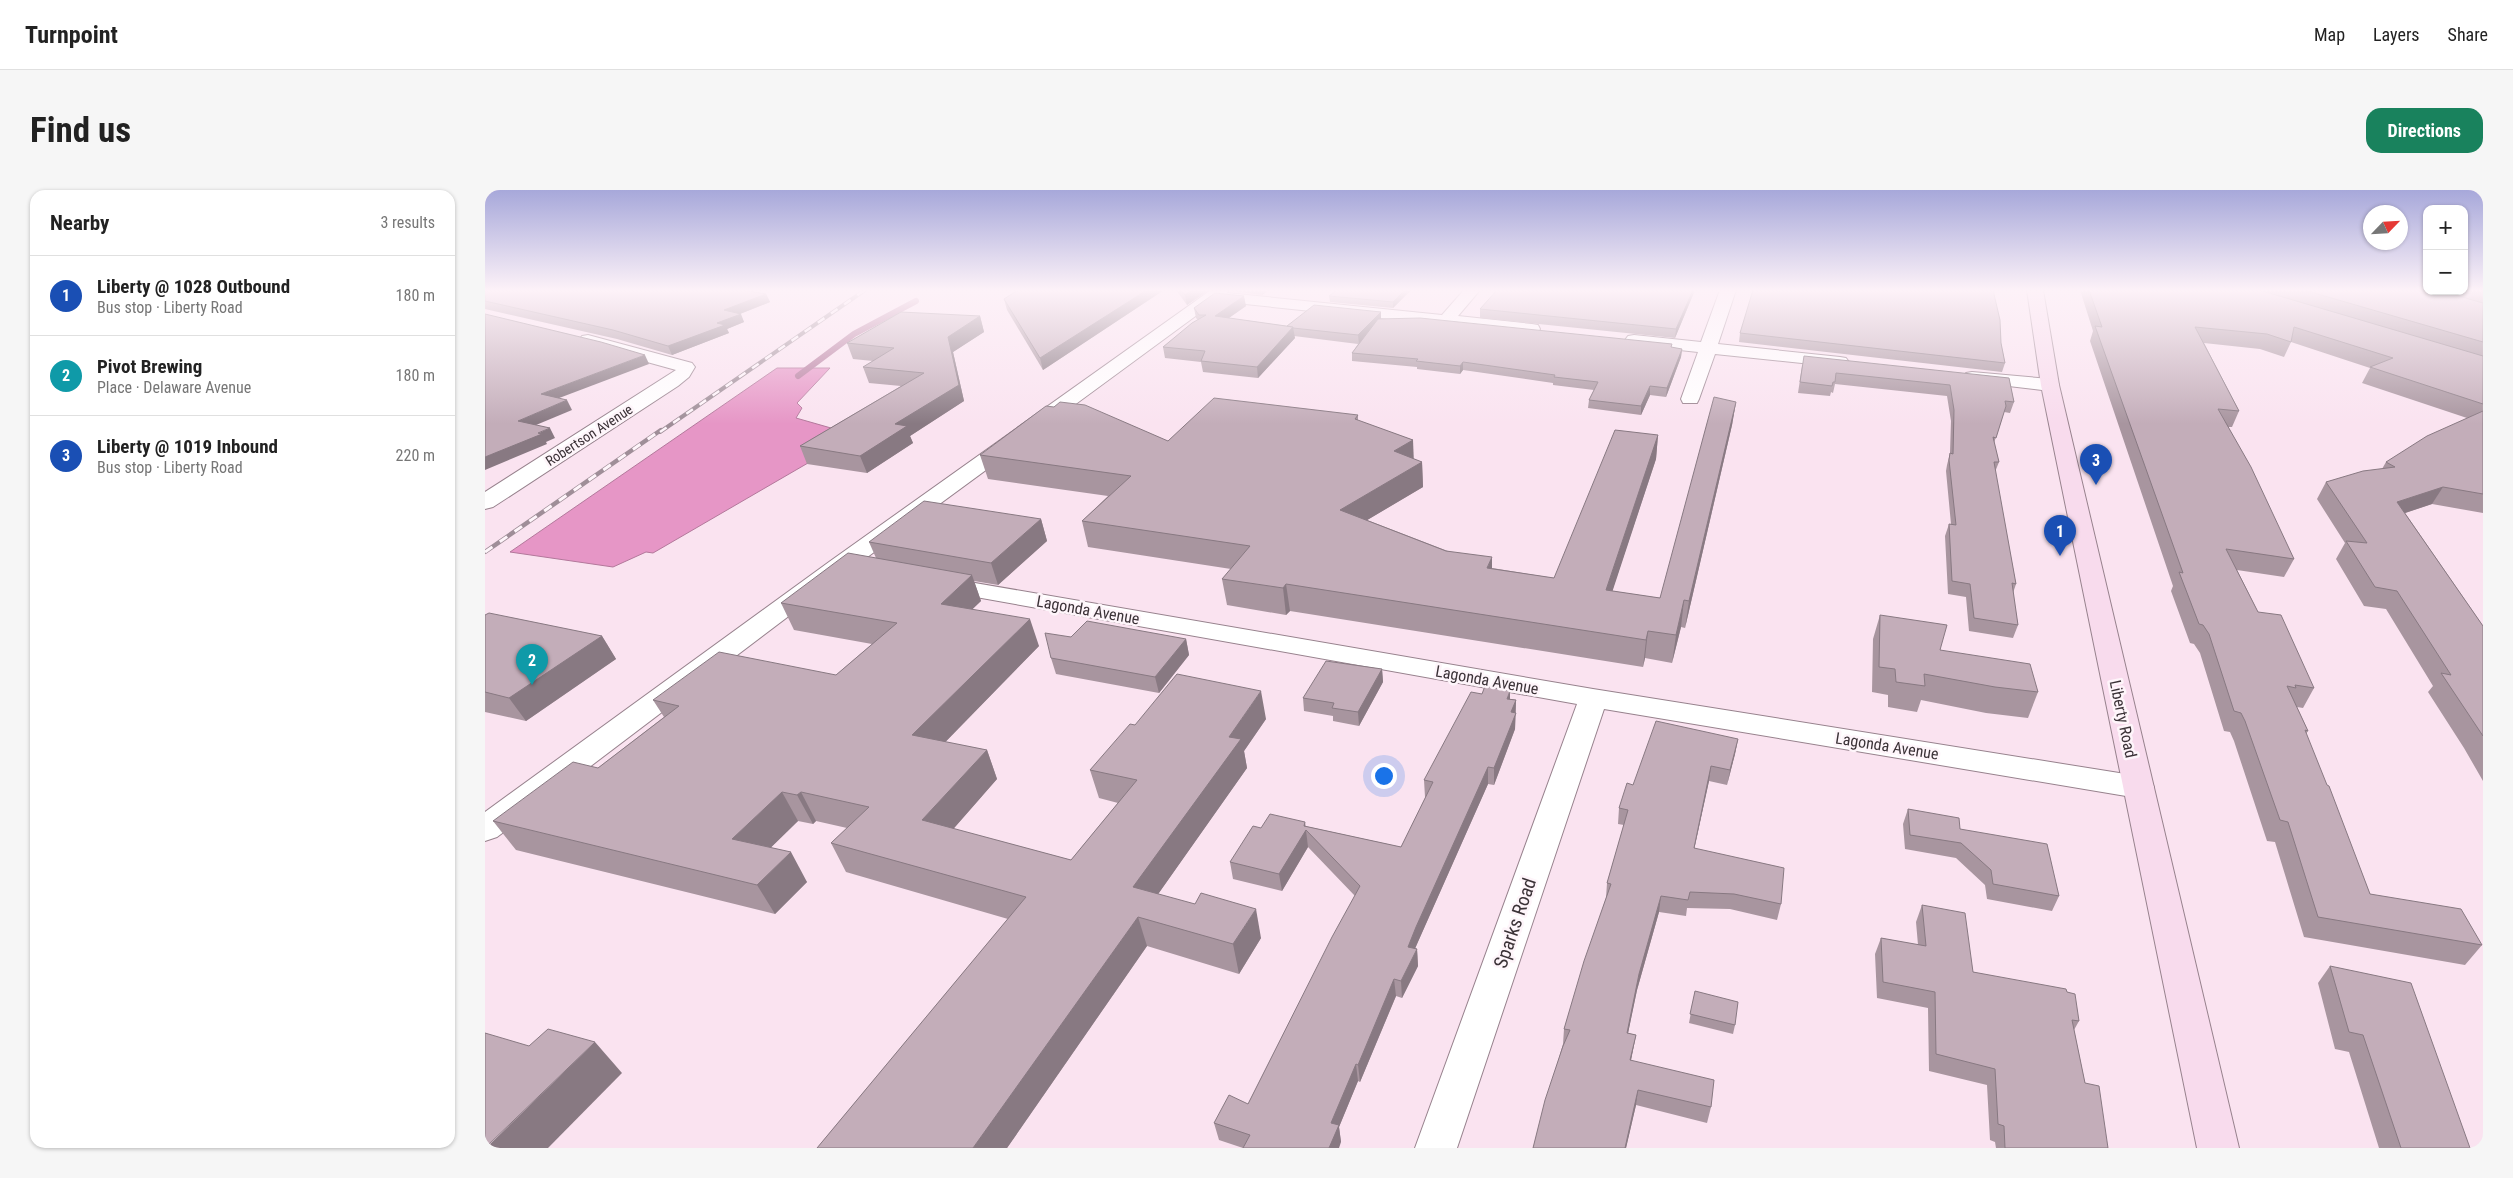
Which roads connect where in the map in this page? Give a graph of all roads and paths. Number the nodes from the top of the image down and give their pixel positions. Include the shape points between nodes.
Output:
1 (1159, 335) edge
2 (1712, 335) edge
3 (2042, 335) edge
4 (572, 336) edge
5 (1620, 339) edge
6 (1707, 348) junction
7 (1854, 364) edge
8 (1953, 374) edge
9 (2050, 385) junction
10 (1690, 399) dead end
11 (485, 502) edge
12 (838, 567) junction
13 (876, 573) edge
14 (915, 580) edge
15 (1593, 698) junction
16 (2138, 787) junction
17 (485, 829) edge
18 (1436, 1148) edge
19 (2218, 1148) edge

1 - 12 street
2 - 6 street
3 - 9 main road, Liberty Road
4 - 11 street, Robertson Avenue via 686,367 671,382
5 - 6 street
6 - 7 street
6 - 10 street
8 - 9 street
9 - 16 main road, Liberty Road
12 - 13 street
12 - 17 street
14 - 15 street, Lagonda Avenue
15 - 16 street, Lagonda Avenue
15 - 18 street, Sparks Road
16 - 19 main road, Liberty Road

